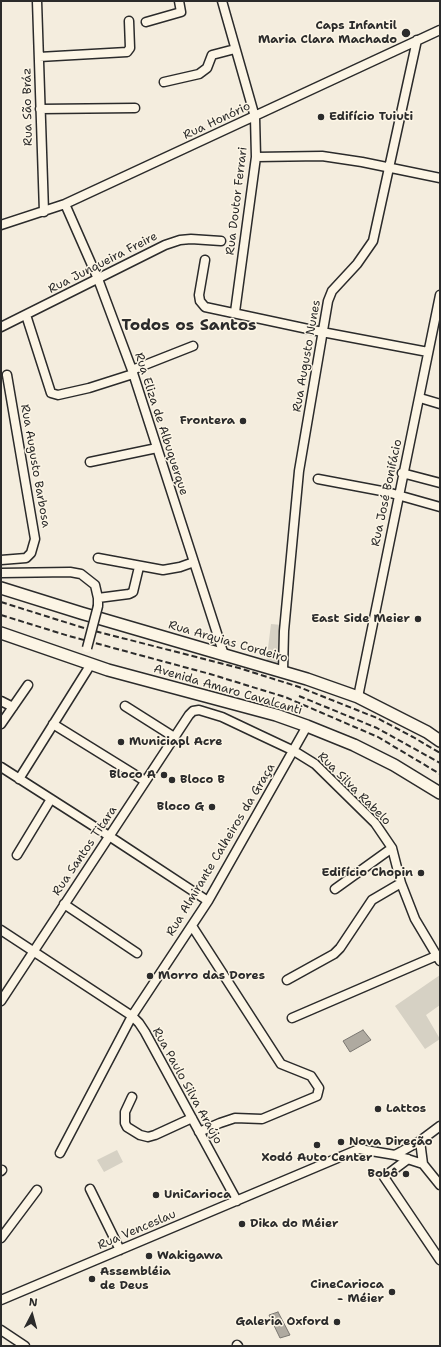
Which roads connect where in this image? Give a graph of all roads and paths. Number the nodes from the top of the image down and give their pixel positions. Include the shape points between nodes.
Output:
1 (37, 1) edge
2 (180, 1) edge
3 (222, 1) edge
4 (129, 21) dead end
5 (146, 22) dead end
6 (440, 30) edge
7 (417, 40) junction
8 (235, 48) junction
9 (39, 57) junction
10 (164, 82) dead end
11 (135, 108) dead end
12 (40, 109) junction
13 (255, 117) junction
14 (256, 157) junction
15 (388, 167) junction
16 (440, 178) edge
17 (65, 204) junction
18 (44, 212) junction
19 (1, 225) edge
20 (221, 242) dead end
21 (205, 260) dead end
22 (98, 279) junction
23 (440, 295) edge
24 (235, 312) junction
25 (26, 315) junction
26 (1, 327) edge
27 (437, 329) edge
28 (322, 332) junction
29 (193, 346) dead end
30 (428, 352) junction
31 (132, 372) junction
32 (7, 375) dead end
33 (420, 398) junction
34 (440, 404) edge
35 (157, 448) junction
36 (90, 462) dead end
37 (402, 473) junction
38 (318, 479) dead end
39 (440, 483) edge
40 (398, 494) junction
41 (440, 507) edge
42 (98, 558) dead end
43 (1, 560) edge
44 (194, 562) junction
45 (139, 567) junction
46 (1, 573) edge
47 (1, 586) edge
48 (98, 598) junction
49 (1, 633) edge
50 (224, 655) junction
51 (87, 662) junction
52 (283, 671) junction
53 (28, 685) dead end
54 (358, 697) junction
55 (1, 701) edge
56 (125, 706) dead end
57 (13, 707) junction
58 (189, 715) joint
59 (1, 724) edge
60 (53, 724) junction
61 (307, 726) junction
62 (174, 737) junction
63 (440, 741) edge
64 (294, 751) junction
65 (1, 767) edge
66 (19, 780) junction
67 (145, 781) junction
68 (440, 793) edge
69 (51, 800) junction
70 (109, 836) junction
71 (392, 848) junction
72 (17, 855) dead end
73 (401, 883) junction
74 (335, 889) dead end
75 (208, 901) junction
76 (64, 904) junction
77 (192, 926) junction
78 (1, 930) edge
79 (33, 950) junction
80 (137, 953) dead end
81 (438, 958) edge
82 (287, 980) dead end
83 (1, 1001) edge
84 (132, 1016) junction
85 (292, 1018) dead end
86 (132, 1097) dead end
87 (192, 1118) junction
88 (440, 1126) edge
89 (199, 1132) junction
90 (420, 1142) junction
91 (60, 1153) dead end
92 (395, 1155) junction
93 (408, 1159) junction
94 (423, 1164) junction
95 (440, 1185) edge
96 (90, 1188) dead end
97 (37, 1190) dead end
98 (237, 1201) junction
99 (1, 1238) edge
100 (120, 1250) junction
101 (440, 1260) edge
102 (1, 1300) edge
103 (3, 1334) edge
104 (25, 1346) edge

1 - 9 street, Rua São Bráz
2 - 5 street via 181,12
3 - 8 street, Rua Doutor Ferrari
4 - 9 street via 130,48 127,52
6 - 7 street, Rua Honório
7 - 13 street, Rua Honório
7 - 15 street, Rua Augusto Nunes
8 - 10 street via 212,55 207,68 199,74
8 - 13 street, Rua Doutor Ferrari
9 - 12 street, Rua São Bráz
11 - 12 street
12 - 18 street, Rua São Bráz
13 - 14 street, Rua Doutor Ferrari
13 - 17 street, Rua Honório
14 - 15 street via 322,156
14 - 24 street, Rua Doutor Ferrari
15 - 16 street
15 - 28 street, Rua Augusto Nunes via 373,241 357,264 332,291
17 - 18 street, Rua Honório
17 - 22 street, Rua Eliza de Albuquerque
18 - 19 street, Rua Honório
20 - 22 street, Rua Junqueira Freire via 180,240
21 - 24 street via 199,295 202,304 210,308
22 - 25 street, Rua Junqueira Freire
22 - 31 street, Rua Eliza de Albuquerque
23 - 27 street, Rua José Bonifácio
24 - 28 street
25 - 26 street, Rua Junqueira Freire
25 - 31 street via 51,393 58,395 89,388
27 - 30 street, Rua José Bonifácio
28 - 30 street
28 - 52 street, Rua Augusto Nunes via 295,499
29 - 31 street
30 - 33 street, Rua José Bonifácio
31 - 35 street, Rua Eliza de Albuquerque
32 - 43 street, Rua Augusto Barbosa via 35,539 31,553 26,558
33 - 34 street
33 - 37 street, Rua José Bonifácio
35 - 36 street
35 - 44 street, Rua Eliza de Albuquerque
37 - 39 street
37 - 40 street, Rua José Bonifácio
38 - 40 street
40 - 41 street
40 - 54 street, Rua José Bonifácio
42 - 45 street
44 - 45 street via 171,569
44 - 50 street, Rua Eliza de Albuquerque
45 - 48 street via 132,592
46 - 48 street via 81,574 95,585
47 - 50 main road, Rua Arquias Cordeiro
48 - 51 street, bridge via 87,648
49 - 51 main road, Avenida Amaro Cavalcanti
50 - 52 main road, Rua Arquias Cordeiro
51 - 60 street
51 - 61 main road, Avenida Amaro Cavalcanti
52 - 54 main road, Rua Arquias Cordeiro
53 - 57 street
54 - 63 main road, Rua Arquias Cordeiro
55 - 57 street
56 - 62 street
57 - 59 street
58 - 62 street, Rua Santos Titara
58 - 64 street, Rua Silva Rabelo via 193,710 208,712
60 - 66 street
60 - 67 street
61 - 64 street, Rua Almirante Calheiros da Graça
61 - 68 main road, Avenida Amaro Cavalcanti via 388,762
62 - 67 street, Rua Santos Titara
64 - 71 street, Rua Silva Rabelo via 315,764 363,811 382,831
64 - 75 street, Rua Almirante Calheiros da Graça
65 - 66 street
66 - 69 street
67 - 70 street, Rua Santos Titara
69 - 70 street
69 - 72 street
70 - 75 street
70 - 76 street, Rua Santos Titara
71 - 73 street, Rua Silva Rabelo
71 - 74 street
73 - 81 street, Rua Silva Rabelo via 415,919
73 - 82 street via 367,905 334,954
75 - 77 street, Rua Almirante Calheiros da Graça
76 - 79 street, Rua Santos Titara
76 - 80 street
77 - 84 street, Rua Almirante Calheiros da Graça
77 - 89 street via 278,1060 286,1068 311,1076 319,1088 317,1096 262,1119 235,1118
78 - 79 street, Rua Paulo Silva Araújo
79 - 83 street, Rua Santos Titara
79 - 84 street, Rua Paulo Silva Araújo
81 - 85 street, Rua Silva Rabelo
84 - 87 street, Rua Paulo Silva Araújo via 145,1032
84 - 91 street, Rua Almirante Calheiros da Graça
86 - 87 street via 125,1112 125,1122 127,1127 140,1135 148,1137
87 - 89 street, Rua Paulo Silva Araújo
88 - 90 street
89 - 98 street, Rua Paulo Silva Araújo
90 - 92 street
90 - 94 street
92 - 93 street, Rua Venceslau
92 - 98 street, Rua Venceslau via 359,1149
93 - 94 street, Rua Venceslau
93 - 101 street via 384,1177
94 - 95 street
96 - 100 street
97 - 99 street
98 - 100 street, Rua Venceslau
100 - 102 street, Rua Venceslau
103 - 104 street

